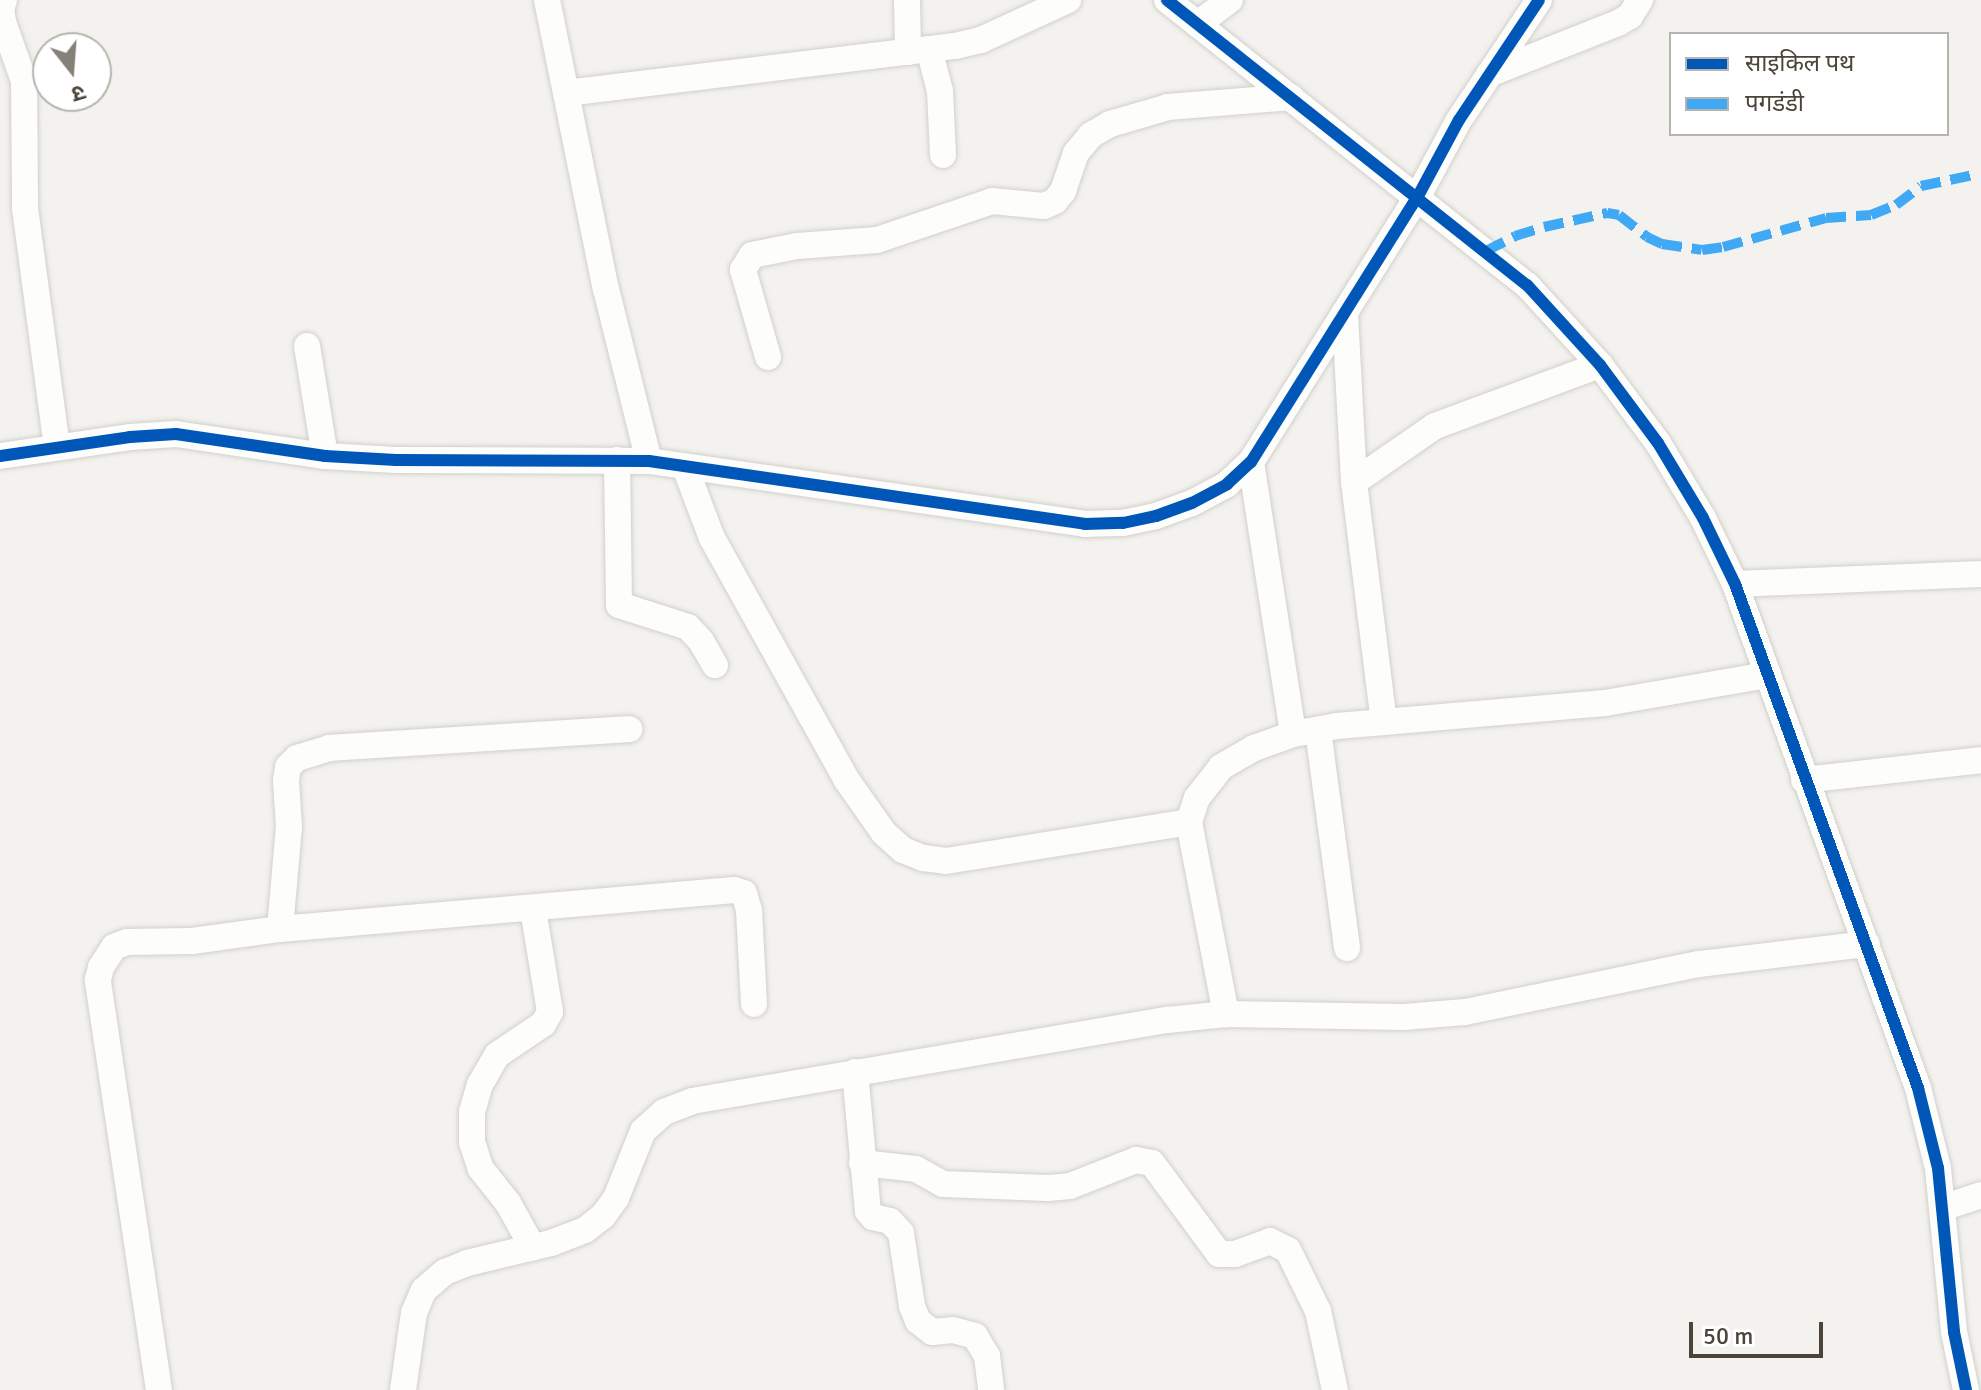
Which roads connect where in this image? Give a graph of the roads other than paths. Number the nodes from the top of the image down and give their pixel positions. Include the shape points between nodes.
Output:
1 (4, 0) edge
2 (547, 0) edge
3 (907, 0) edge
4 (1068, 0) edge
5 (1167, 0) edge
6 (1230, 0) edge
7 (1539, 0) edge
8 (1640, 0) edge
9 (1198, 24) junction
10 (919, 51) junction
11 (1489, 74) junction
12 (566, 93) junction
13 (1291, 97) junction
14 (943, 155) dead end
15 (1418, 196) junction
16 (1345, 315) junction
17 (307, 346) dead end
18 (768, 357) dead end
19 (1600, 365) junction
20 (57, 447) junction
21 (0, 456) edge
22 (325, 456) junction
23 (617, 460) junction
24 (649, 461) junction
25 (1251, 462) junction
26 (685, 467) junction
27 (1354, 482) junction
28 (1981, 574) edge
29 (1735, 584) junction
30 (715, 665) dead end
31 (1767, 675) junction
32 (1384, 722) junction
33 (629, 729) dead end
34 (1305, 732) junction
35 (1981, 760) edge
36 (1804, 780) junction
37 (1189, 822) junction
38 (533, 909) junction
39 (280, 929) junction
40 (1867, 944) junction
41 (1347, 948) dead end
42 (754, 1004) dead end
43 (1226, 1014) junction
44 (855, 1072) junction
45 (862, 1163) junction
46 (1981, 1195) edge
47 (1942, 1208) junction
48 (533, 1248) junction
49 (159, 1390) edge
50 (403, 1390) edge
51 (991, 1390) edge
52 (1335, 1390) edge
53 (1966, 1390) edge

1 - 20 street via 3,22 24,81 25,208
2 - 12 street
3 - 10 street
4 - 10 street via 981,40
5 - 9 street
6 - 9 street
7 - 11 street
8 - 11 street via 1618,23
9 - 13 street
10 - 12 street
10 - 14 street via 940,91
11 - 15 street
12 - 24 street via 606,289
13 - 15 street
13 - 18 street via 1168,107 1110,124 1076,153 1063,191 1044,206 992,201 877,240 752,255 743,270
15 - 16 street
15 - 19 street via 1527,285
16 - 25 street
16 - 27 street
17 - 22 street
19 - 27 street via 1435,426
19 - 29 street via 1658,443
20 - 21 street
20 - 22 street via 176,434
22 - 23 street
23 - 24 street
23 - 30 street via 619,605 688,627
24 - 26 street
25 - 26 street via 1227,484 1192,503 1123,523 1085,524
25 - 34 street
26 - 37 street via 712,538 846,779 884,833 903,850 946,861
27 - 32 street
28 - 29 street
29 - 31 street
31 - 32 street via 1605,703
31 - 36 street
32 - 34 street
33 - 39 street via 329,748 297,758 288,767 286,780 289,827
34 - 37 street via 1254,748 1221,767 1197,798
34 - 41 street
35 - 36 street
36 - 40 street
37 - 43 street
38 - 39 street
38 - 42 street via 744,893
38 - 48 street via 550,1012 543,1024 497,1055 480,1084 472,1112 472,1142 481,1169
39 - 49 street via 192,941 127,942 114,947 101,967 102,1017
40 - 43 street via 1699,964 1465,1012 1390,1017
40 - 47 street via 1918,1088
43 - 44 street
44 - 45 street
44 - 48 street via 738,1091 664,1112 643,1131 616,1198 603,1216 585,1230
45 - 51 street via 868,1211 901,1233 918,1321 932,1332 975,1336 987,1356
45 - 52 street via 916,1169 943,1184 1048,1188 1070,1186 1145,1160 1158,1169 1219,1254 1270,1241 1288,1250 1318,1311
46 - 47 street
47 - 53 street via 1954,1332
48 - 50 street via 467,1263 445,1272 424,1290 414,1313

